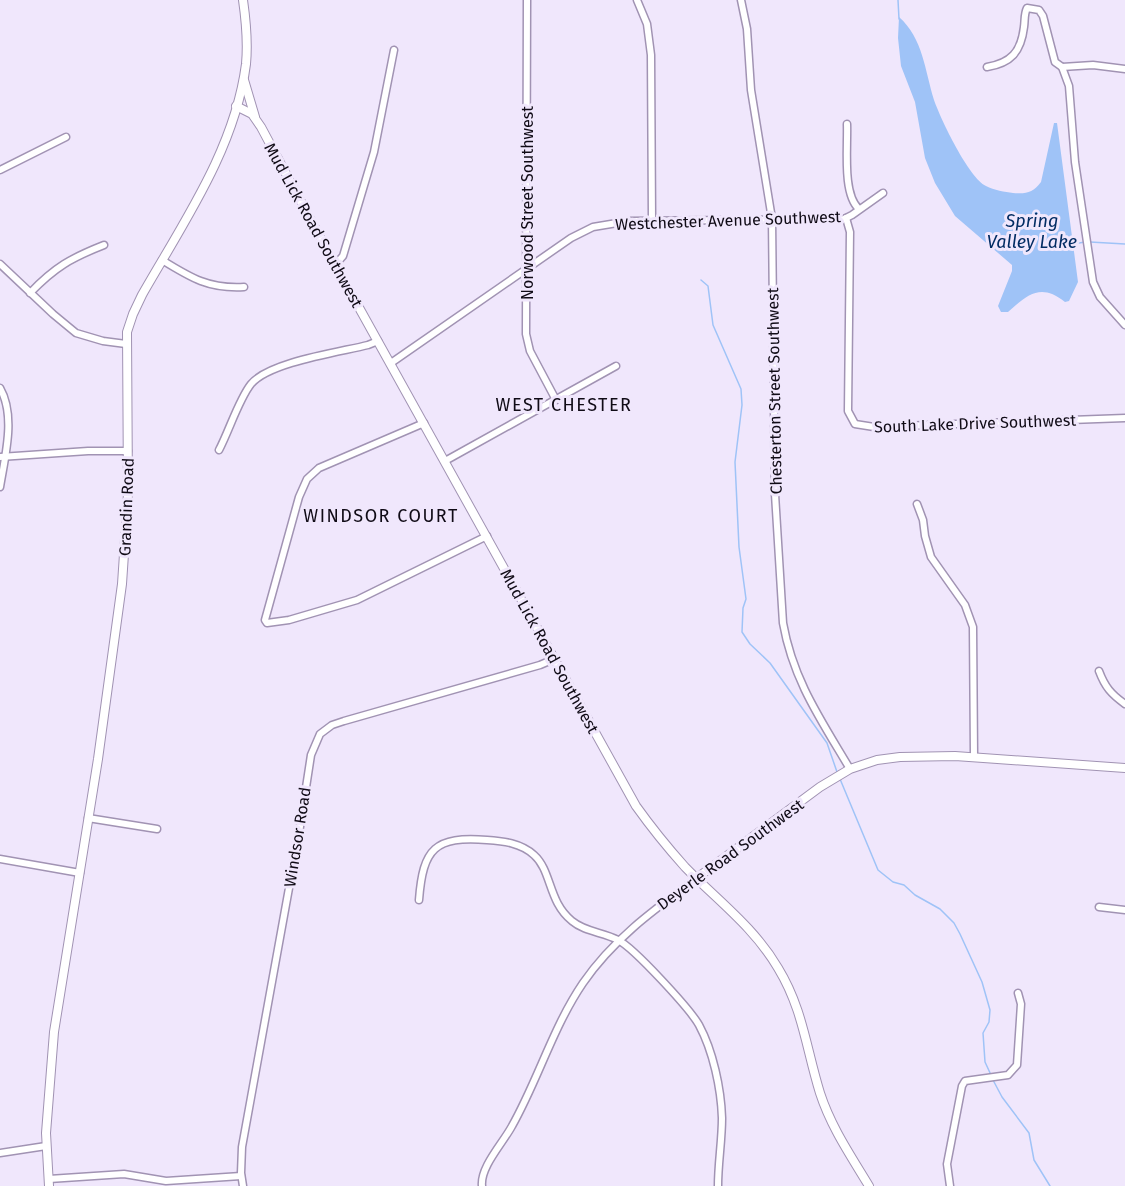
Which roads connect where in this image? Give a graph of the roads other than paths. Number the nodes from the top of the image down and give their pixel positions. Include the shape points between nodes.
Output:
1 (243, 0) edge
2 (527, 0) edge
3 (637, 0) edge
4 (741, 0) edge
5 (394, 50) dead end
6 (987, 67) dead end
7 (1062, 67) junction
8 (1125, 69) edge
9 (243, 78) junction
10 (236, 106) junction
11 (256, 119) junction
12 (847, 124) dead end
13 (66, 137) dead end
14 (0, 170) edge
15 (883, 193) dead end
16 (859, 209) junction
17 (846, 218) junction
18 (772, 219) junction
19 (652, 220) junction
20 (105, 245) dead end
21 (162, 260) junction
22 (0, 264) edge
23 (335, 265) junction
24 (527, 269) junction
25 (244, 287) dead end
26 (30, 292) junction
27 (1125, 325) edge
28 (378, 341) junction
29 (126, 344) junction
30 (391, 363) junction
31 (616, 366) dead end
32 (0, 388) edge
33 (556, 400) junction
34 (1125, 418) edge
35 (424, 423) junction
36 (219, 450) dead end
37 (128, 451) junction
38 (3, 456) edge
39 (445, 461) junction
40 (0, 487) edge
41 (917, 504) dead end
42 (487, 536) junction
43 (554, 659) junction
44 (1099, 671) dead end
45 (1125, 704) edge
46 (974, 757) junction
47 (1125, 768) edge
48 (844, 772) junction
49 (88, 818) junction
50 (157, 829) dead end
51 (0, 859) edge
52 (80, 873) junction
53 (697, 878) junction
54 (419, 900) dead end
55 (1099, 907) dead end
56 (1125, 910) edge
57 (618, 940) junction
58 (1018, 993) dead end
59 (46, 1146) junction
60 (0, 1153) edge
61 (241, 1176) junction
62 (49, 1183) edge
63 (243, 1186) edge
64 (482, 1186) edge
65 (718, 1186) edge
66 (869, 1186) edge
67 (950, 1186) edge

1 - 9 street, Grandin Road via 247,45
2 - 24 street, Norwood Street Southwest
3 - 19 street via 647,24 651,55
4 - 18 street, Chesterton Street Southwest
5 - 23 street via 370,165 343,256
6 - 7 street via 1008,62 1017,50 1027,8 1041,13 1055,62
7 - 8 street
7 - 27 street via 1069,86 1075,162 1093,282 1100,297
9 - 10 street, Grandin Road
9 - 11 street
10 - 11 street, Mud Lick Road Southwest
10 - 21 street, Grandin Road via 207,181
11 - 23 street, Mud Lick Road Southwest
12 - 16 street via 849,187
13 - 14 street
15 - 16 street, Westchester Avenue Southwest
16 - 17 street, Westchester Avenue Southwest
17 - 18 street, Westchester Avenue Southwest
17 - 34 street, South Lake Drive Southwest via 850,232 848,411 855,424 874,427
18 - 19 street, Westchester Avenue Southwest
18 - 48 street, Chesterton Street Southwest via 775,494 783,623 797,677
19 - 24 street, Westchester Avenue Southwest via 593,227
20 - 26 street via 51,271
21 - 25 street via 210,285
21 - 29 street, Grandin Road via 133,314
22 - 26 street
23 - 28 street, Mud Lick Road Southwest
24 - 30 street, Westchester Avenue Southwest
24 - 33 street, Norwood Street Southwest via 528,344
26 - 29 street via 76,333
28 - 30 street, Mud Lick Road Southwest
28 - 36 street via 261,374 247,390
29 - 37 street, Grandin Road
30 - 35 street, Mud Lick Road Southwest
31 - 33 street
32 - 38 street via 8,412
33 - 39 street
35 - 39 street, Mud Lick Road Southwest
35 - 42 street via 319,468 308,479 291,525 267,623 357,600
37 - 38 street
37 - 49 street, Grandin Road via 123,584
38 - 40 street
39 - 42 street, Mud Lick Road Southwest
41 - 46 street via 931,557 965,605 973,627
42 - 43 street, Mud Lick Road Southwest
43 - 53 street, Mud Lick Road Southwest via 636,806
43 - 61 street, Windsor Road via 344,720 325,729 316,740 249,1101
44 - 45 street via 1105,687
46 - 47 street, Deyerle Road Southwest
46 - 48 street, Deyerle Road Southwest via 889,758
48 - 53 street, Deyerle Road Southwest
49 - 50 street
49 - 52 street, Grandin Road
51 - 52 street
52 - 59 street, Grandin Road via 54,1036
53 - 57 street, Deyerle Road Southwest
53 - 66 street, Mud Lick Road Southwest via 753,934 788,986 820,1094
54 - 57 street via 426,863 439,846 459,839 507,842 535,855 557,903 573,922
55 - 56 street
57 - 64 street, Deyerle Road Southwest via 572,1002 516,1120 483,1172
57 - 65 street via 687,1009 705,1039 720,1100
58 - 67 street via 1021,1004 1017,1065 1008,1075 965,1081 962,1086 947,1164
59 - 60 street
59 - 62 street, Grandin Road
61 - 62 street via 230,1181 166,1181 124,1174
61 - 63 street, Windsor Road

